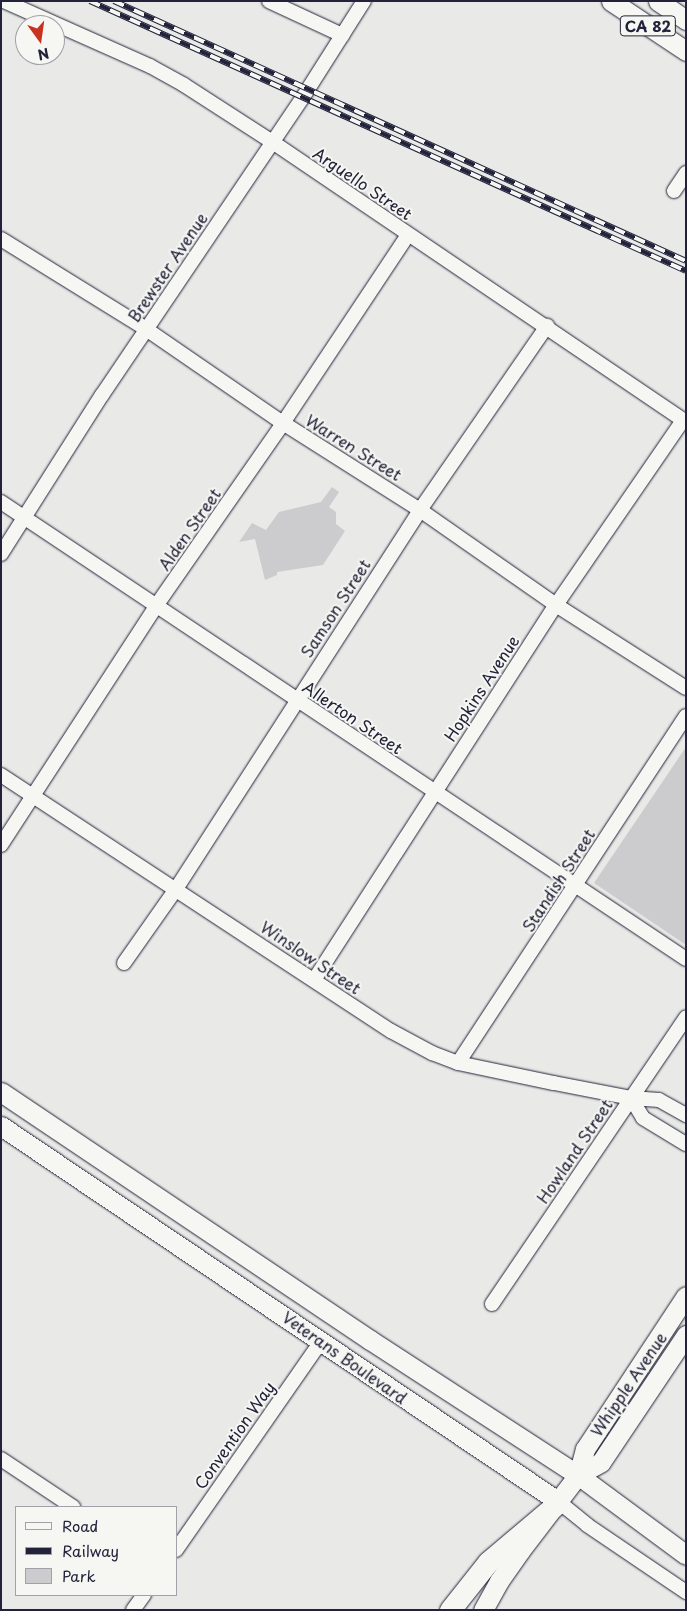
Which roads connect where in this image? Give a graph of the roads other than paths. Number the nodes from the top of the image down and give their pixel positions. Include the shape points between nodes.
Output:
1 (4, 1) edge
2 (269, 1) edge
3 (364, 1) edge
4 (611, 1) edge
5 (658, 1) edge
6 (686, 20) edge
7 (342, 35) junction
8 (686, 51) edge
9 (271, 141) junction
10 (686, 173) edge
11 (674, 191) dead end
12 (408, 235) junction
13 (3, 243) edge
14 (547, 326) junction
15 (146, 329) junction
16 (684, 421) edge
17 (283, 423) junction
18 (1, 502) edge
19 (420, 510) junction
20 (25, 518) junction
21 (1, 554) edge
22 (556, 605) junction
23 (156, 606) junction
24 (686, 688) edge
25 (296, 700) junction
26 (686, 716) edge
27 (1, 775) edge
28 (434, 792) junction
29 (33, 796) junction
30 (1, 845) edge
31 (576, 885) junction
32 (176, 889) junction
33 (686, 959) edge
34 (124, 962) dead end
35 (314, 980) junction
36 (686, 1017) edge
37 (458, 1063) junction
38 (1, 1092) edge
39 (631, 1098) junction
40 (686, 1115) edge
41 (1, 1126) edge
42 (686, 1144) edge
43 (68, 1170) junction
44 (169, 1204) junction
45 (686, 1296) edge
46 (492, 1304) dead end
47 (686, 1335) edge
48 (321, 1340) junction
49 (370, 1340) junction
50 (1, 1459) edge
51 (578, 1475) junction
52 (559, 1502) junction
53 (72, 1506) edge
54 (178, 1547) edge
55 (686, 1555) edge
56 (686, 1592) edge
57 (143, 1596) edge
58 (133, 1610) edge
59 (450, 1610) edge
60 (484, 1610) edge

1 - 9 street, Arguello Street via 150,66
2 - 7 street
3 - 7 street, Brewster Avenue
4 - 8 main road, CA 82
5 - 6 main road, CA 82
7 - 9 street, Brewster Avenue
9 - 12 street, Arguello Street
9 - 15 street, Brewster Avenue
10 - 11 street
12 - 14 street, Arguello Street
12 - 17 street, Alden Street
13 - 15 street, Warren Street
14 - 16 street, Arguello Street
14 - 19 street, Samson Street
15 - 17 street, Warren Street
15 - 20 street, Brewster Avenue
16 - 22 street, Hopkins Avenue
17 - 19 street, Warren Street
17 - 23 street, Alden Street
18 - 20 street, Allerton Street
19 - 22 street, Warren Street
19 - 25 street, Samson Street
20 - 21 street, Brewster Avenue
20 - 23 street, Allerton Street
22 - 24 street, Warren Street
22 - 28 street, Hopkins Avenue
23 - 25 street, Allerton Street
23 - 29 street, Alden Street
25 - 28 street, Allerton Street
25 - 32 street, Samson Street
26 - 31 street, Standish Street
27 - 29 street, Winslow Street
28 - 31 street, Allerton Street
28 - 35 street, Hopkins Avenue
29 - 30 street, Alden Street
29 - 32 street, Winslow Street
31 - 33 street, Allerton Street
31 - 37 street, Standish Street
32 - 34 street, Samson Street
32 - 35 street, Winslow Street
35 - 37 street, Winslow Street via 391,1031
36 - 39 street, Howland Street
37 - 39 street, Winslow Street
38 - 44 main road, Veterans Boulevard
39 - 40 street, Winslow Street via 659,1100
39 - 42 street via 643,1118
39 - 46 street, Howland Street
41 - 43 main road, Veterans Boulevard
43 - 44 main road via 84,1168 101,1172 150,1199
43 - 48 main road, Veterans Boulevard
44 - 49 main road, Veterans Boulevard
45 - 51 main road, Whipple Avenue via 585,1449
47 - 51 main road, Whipple Avenue via 601,1462
48 - 49 main road
48 - 52 main road, Veterans Boulevard
48 - 54 street, Convention Way
49 - 51 main road, Veterans Boulevard
50 - 53 street
51 - 52 main road, Whipple Avenue
51 - 55 main road, Veterans Boulevard
52 - 56 street, Veterans Boulevard via 587,1525
52 - 59 highway via 488,1562
52 - 60 main road, Whipple Avenue via 499,1581
57 - 58 street

